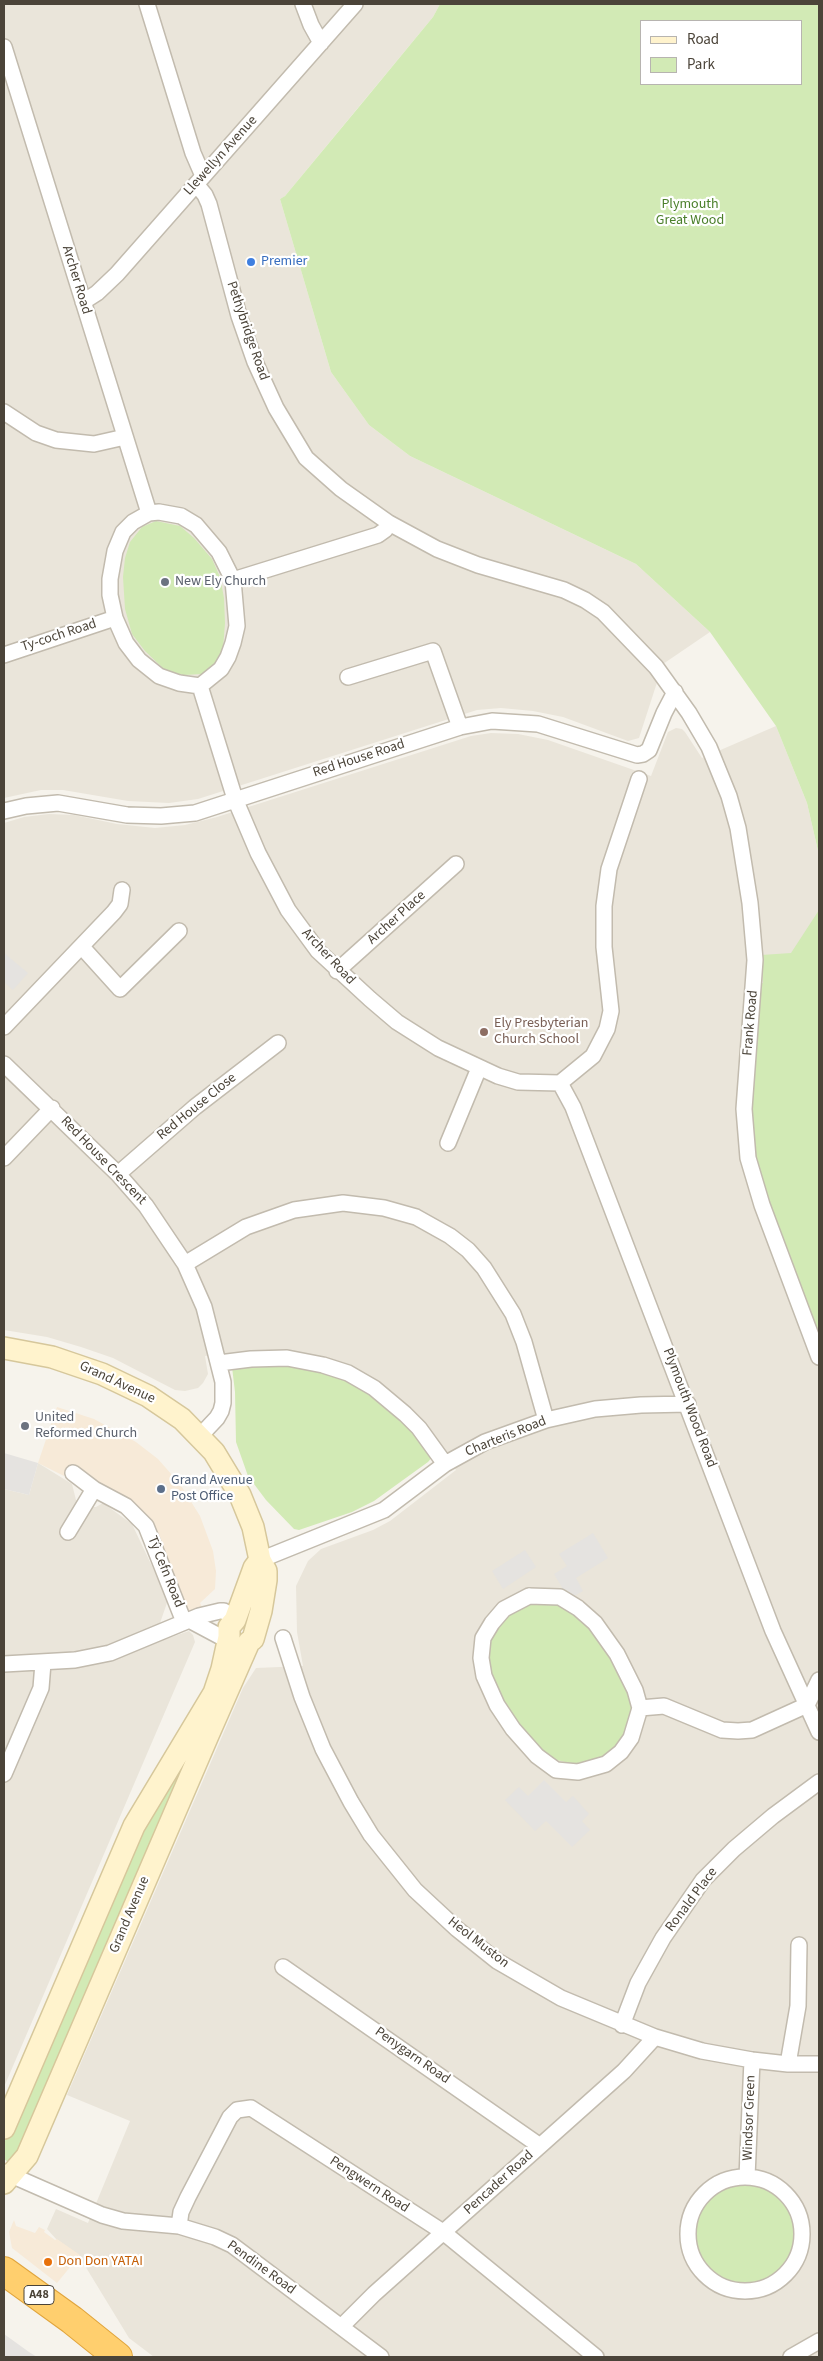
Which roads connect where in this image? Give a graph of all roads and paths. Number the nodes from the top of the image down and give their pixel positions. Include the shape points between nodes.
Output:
1 (147, 4) edge
2 (303, 4) edge
3 (355, 4) edge
4 (320, 43) junction
5 (4, 47) edge
6 (199, 180) junction
7 (82, 302) junction
8 (4, 412) edge
9 (125, 437) junction
10 (149, 513) junction
11 (389, 522) junction
12 (232, 580) junction
13 (115, 618) junction
14 (4, 654) edge
15 (348, 677) dead end
16 (200, 686) junction
17 (674, 692) junction
18 (460, 727) junction
19 (639, 779) dead end
20 (235, 799) junction
21 (4, 811) edge
22 (456, 864) dead end
23 (122, 890) dead end
24 (179, 930) dead end
25 (82, 947) junction
26 (337, 971) junction
27 (4, 1027) edge
28 (278, 1044) dead end
29 (4, 1064) edge
30 (480, 1068) junction
31 (560, 1083) junction
32 (52, 1108) junction
33 (448, 1143) dead end
34 (4, 1158) edge
35 (118, 1174) junction
36 (185, 1264) junction
37 (4, 1348) edge
38 (819, 1357) edge
39 (220, 1363) junction
40 (688, 1404) junction
41 (546, 1420) junction
42 (200, 1436) junction
43 (445, 1464) junction
44 (73, 1473) dead end
45 (94, 1489) junction
46 (68, 1532) dead end
47 (260, 1560) junction
48 (188, 1622) junction
49 (242, 1632) junction
50 (284, 1638) dead end
51 (43, 1663) junction
52 (4, 1664) edge
53 (819, 1680) edge
54 (807, 1705) junction
55 (640, 1708) junction
56 (819, 1732) edge
57 (4, 1774) edge
58 (819, 1782) edge
59 (799, 1945) dead end
60 (283, 1968) dead end
61 (622, 2025) junction
62 (655, 2037) junction
63 (752, 2060) junction
64 (788, 2064) junction
65 (819, 2064) edge
66 (4, 2128) edge
67 (540, 2146) junction
68 (6, 2177) edge
69 (748, 2177) junction
70 (179, 2226) junction
71 (443, 2232) junction
72 (4, 2271) edge
73 (341, 2327) junction
74 (819, 2341) edge
75 (118, 2357) edge
76 (381, 2357) edge
77 (596, 2357) edge
78 (791, 2357) edge

1 - 6 street, Pethybridge Road
2 - 4 street
3 - 4 street, Llewellyn Avenue
4 - 6 street, Llewellyn Avenue
5 - 7 street, Archer Road
6 - 7 street, Llewellyn Avenue via 117,274
6 - 11 street, Pethybridge Road via 255,362 291,435 306,458 324,475
7 - 9 street, Archer Road
8 - 9 street via 36,433 56,440 94,444
9 - 10 street, Archer Road
10 - 12 street via 169,512 196,525 219,552
10 - 13 street via 123,532 115,551 110,595
11 - 12 street via 378,535
11 - 17 street, Pethybridge Road via 437,549 478,565 564,590 585,600 624,633
12 - 16 street via 237,626 233,643 221,669
13 - 14 street, Ty-coch Road
13 - 16 street via 126,643 160,676
15 - 18 street via 433,650
16 - 20 street, Archer Road
17 - 18 street, Red House Road via 650,750 644,754 637,755 538,724 492,721
17 - 38 street, Frank Road via 709,747 738,828 755,960 744,1109 748,1158 760,1200
18 - 20 street, Red House Road
19 - 31 street via 609,869 604,906 604,948 611,1011 607,1029 593,1056
20 - 21 street, Red House Road via 196,813 161,816 58,803
20 - 26 street, Archer Road via 258,853 288,910 304,934
22 - 26 street, Archer Place
23 - 25 street via 120,904
24 - 25 street via 120,989
25 - 27 street
26 - 30 street, Archer Road via 397,1022 438,1048
28 - 35 street, Red House Close via 194,1107
29 - 32 street, Red House Crescent
30 - 31 street, Archer Road via 518,1082
30 - 33 street
31 - 40 street, Plymouth Wood Road via 573,1107
32 - 34 street
32 - 35 street, Red House Crescent
35 - 36 street, Red House Crescent via 146,1206
36 - 39 street, Red House Crescent via 204,1307
36 - 41 street via 246,1227 294,1210 343,1203 384,1208 416,1217 450,1236 484,1268 513,1314 534,1371
37 - 42 street, Grand Avenue via 78,1365 116,1380 168,1408
39 - 42 street, Red House Crescent via 223,1403 217,1418
39 - 43 street via 287,1358 348,1373 374,1388 420,1428
40 - 41 street, Charteris Road via 595,1409
40 - 54 street, Plymouth Wood Road via 773,1632
41 - 43 street, Charteris Road via 486,1442
42 - 47 street, Grand Avenue via 223,1465 240,1495 253,1527
43 - 47 street, Charteris Road via 384,1510
44 - 45 street, Tŷ Cefn Road
45 - 46 street
45 - 48 street, Tŷ Cefn Road via 126,1506 146,1526
47 - 49 street, Grand Avenue via 266,1571 261,1611
48 - 49 street via 221,1637
48 - 49 street via 224,1611
48 - 51 street via 110,1653
49 - 66 street, Grand Avenue via 214,1693 134,1826
49 - 68 street, Grand Avenue via 27,2156
50 - 61 street, Heol Muston via 306,1706 341,1784 371,1834 414,1890 497,1961 562,1998
51 - 52 street
51 - 57 street via 41,1688
53 - 54 street
54 - 55 street via 752,1730 738,1731 722,1730 664,1706
54 - 56 street, Plymouth Wood Road
55 - 55 street via 632,1738 606,1764 578,1772 556,1770 537,1756 497,1705 484,1676 481,1658 483,1638 504,1609 529,1596 560,1597 595,1624 617,1654
58 - 61 street, Ronald Place via 773,1816 703,1880 638,1983
59 - 64 street via 798,2006
60 - 67 street, Penygarn Road
61 - 62 street, Heol Muston
62 - 63 street, Heol Muston via 702,2051
62 - 67 street, Pencader Road via 624,2071
63 - 64 street, Heol Muston
63 - 69 street, Windsor Green
64 - 65 street, Heol Muston
67 - 71 street, Pencader Road
68 - 70 street, Pendine Road via 102,2215 133,2222
69 - 69 street, Windsor Green via 765,2181 781,2190 793,2203 800,2220 802,2238 798,2256 789,2271 761,2290 746,2292 716,2284 704,2275 689,2249 687,2234 690,2218 705,2192 732,2178
70 - 71 street, Pengwern Road via 188,2197 230,2117 243,2108 255,2110
70 - 73 street, Pendine Road via 232,2245
71 - 73 street, Pencader Road
71 - 77 street, Pengwern Road
72 - 75 highway, A48
73 - 76 street, Pendine Road
74 - 78 street

